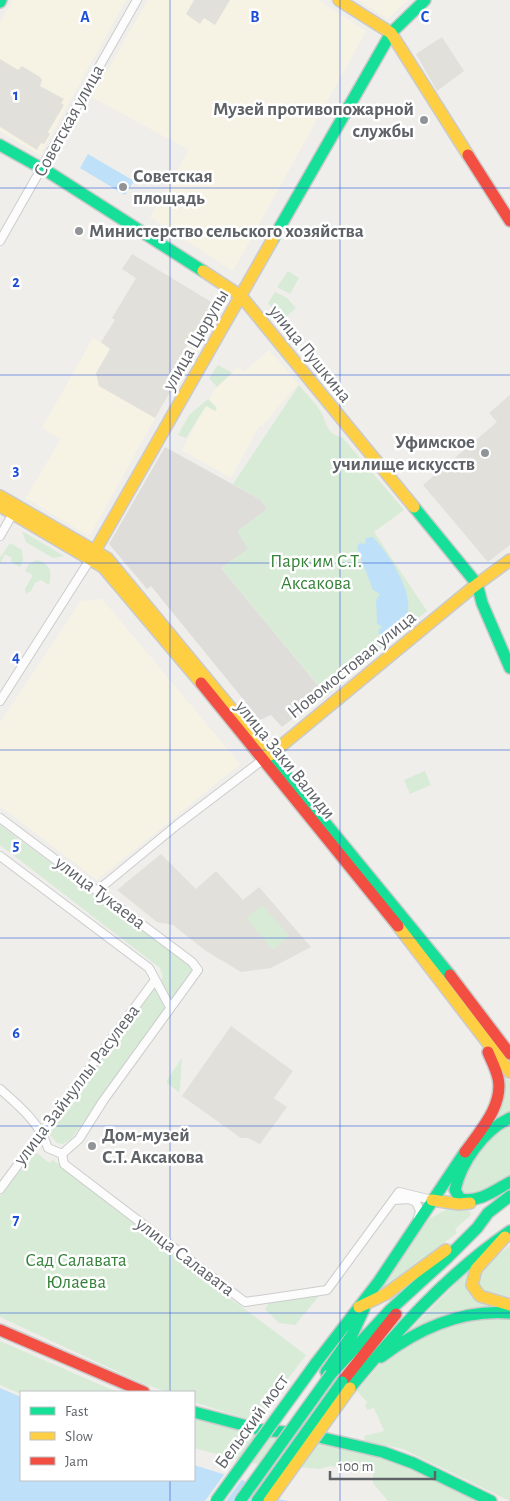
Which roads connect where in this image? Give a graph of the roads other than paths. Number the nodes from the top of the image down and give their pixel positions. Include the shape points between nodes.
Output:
1 (137, 0) edge
2 (339, 0) edge
3 (425, 0) edge
4 (392, 32) junction
5 (0, 145) edge
6 (42, 169) junction
7 (510, 213) edge
8 (510, 221) edge
9 (0, 241) edge
10 (241, 296) junction
11 (0, 496) edge
12 (0, 506) edge
13 (15, 510) junction
14 (0, 536) edge
15 (93, 554) junction
16 (510, 560) edge
17 (477, 584) junction
18 (510, 668) edge
19 (0, 701) edge
20 (266, 758) junction
21 (0, 818) edge
22 (0, 856) edge
23 (98, 890) junction
24 (198, 970) joint
25 (155, 980) junction
26 (170, 1007) junction
27 (470, 1022) junction
28 (510, 1054) edge
29 (510, 1072) edge
30 (0, 1089) edge
31 (510, 1118) edge
32 (43, 1134) junction
33 (62, 1154) junction
34 (510, 1182) edge
35 (0, 1189) edge
36 (510, 1196) edge
37 (394, 1200) junction
38 (432, 1200) junction
39 (474, 1201) junction
40 (453, 1203) junction
41 (510, 1203) edge
42 (424, 1214) junction
43 (477, 1228) junction
44 (509, 1231) edge
45 (409, 1236) junction
46 (446, 1259) junction
47 (510, 1305) edge
48 (362, 1306) junction
49 (510, 1313) edge
50 (0, 1330) edge
51 (0, 1337) edge
52 (329, 1372) junction
53 (362, 1374) junction
54 (346, 1385) junction
55 (125, 1391) edge
56 (142, 1391) edge
57 (195, 1412) edge
58 (216, 1501) edge
59 (240, 1501) edge
60 (257, 1501) edge
61 (269, 1501) edge
62 (491, 1501) edge

1 - 6 street, Советская улица
2 - 4 main road
3 - 4 main road, улица Цюрупы
4 - 7 main road
4 - 8 main road
4 - 10 main road, улица Цюрупы
5 - 6 main road, улица Пушкина
6 - 9 street, Советская улица
6 - 10 main road, улица Пушкина
10 - 15 main road, улица Цюрупы
10 - 17 main road, улица Пушкина
11 - 13 main road, улица Заки Валиди
12 - 13 main road, улица Заки Валиди
13 - 14 street
13 - 15 main road, улица Заки Валиди
15 - 19 street, улица Цюрупы
15 - 20 main road, улица Заки Валиди
16 - 17 main road, Новомостовая улица
17 - 18 main road, улица Пушкина
17 - 20 main road, Новомостовая улица
20 - 23 street, Новомостовая улица
20 - 27 main road, улица Заки Валиди via 433,970
20 - 28 main road, улица Заки Валиди via 465,994
21 - 23 street, улица Тукаева
22 - 25 street, улица Тукаева via 149,968
23 - 24 street, улица Тукаева
24 - 26 street, улица Зайнуллы Расулева
25 - 26 street, улица Тукаева
25 - 32 street, улица Зайнуллы Расулева
26 - 33 street, улица Зайнуллы Расулева via 79,1139
27 - 29 main road, улица Заки Валиди
27 - 38 main road via 496,1068 498,1099 488,1121
30 - 32 street, улица Салавата via 34,1120
31 - 39 main road via 489,1132 459,1175 455,1190 457,1196 463,1201
32 - 33 street, улица Салавата via 48,1148
32 - 35 street, улица Зайнуллы Расулева via 34,1140
33 - 37 street, улица Салавата via 64,1164 245,1302 327,1290
34 - 39 main road
36 - 43 main road via 488,1213
37 - 38 street, улица Салавата via 399,1192
37 - 45 street via 409,1199 419,1206 420,1212
38 - 40 main road
38 - 42 main road
39 - 40 main road
40 - 42 main road via 435,1207
41 - 43 main road
42 - 45 main road
43 - 46 main road
43 - 48 main road via 386,1294
44 - 47 main road via 499,1247 476,1269 473,1282 482,1298
44 - 53 main road via 476,1254 439,1288 380,1350
45 - 48 main road
46 - 52 main road
46 - 54 main road via 396,1314
48 - 52 main road via 352,1334
48 - 58 main road, Бельский мост, bridge via 316,1363
49 - 53 main road via 476,1312 448,1321 400,1343
50 - 56 main road
51 - 55 main road
52 - 59 main road, Бельский мост, bridge
53 - 54 main road
54 - 60 main road, bridge
54 - 61 main road, bridge
57 - 62 main road via 262,1430 331,1438 383,1452

